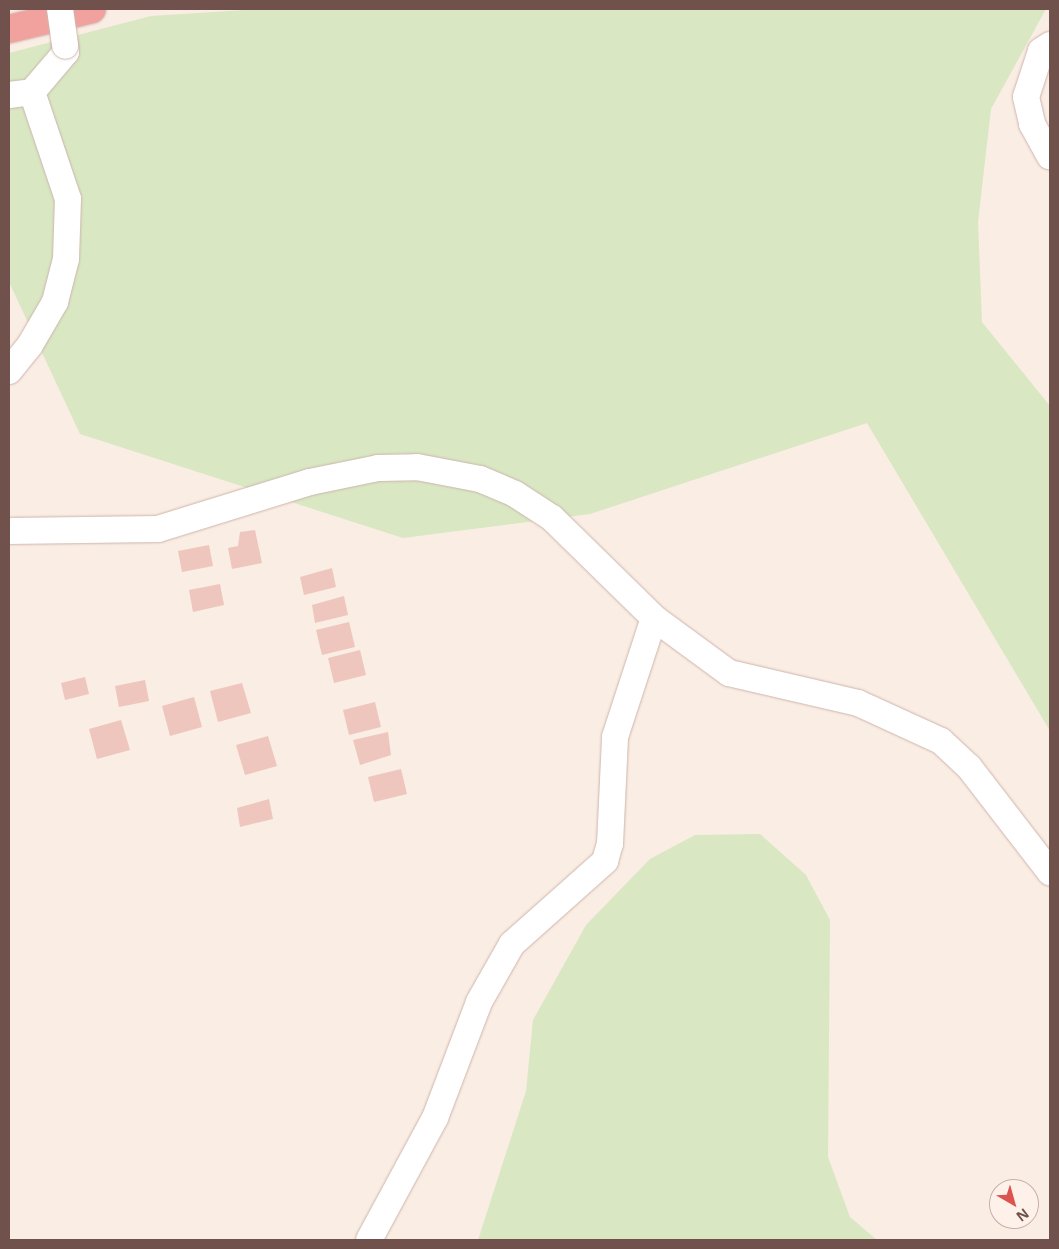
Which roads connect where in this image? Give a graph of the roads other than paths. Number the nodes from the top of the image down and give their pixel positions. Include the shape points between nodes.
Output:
1 (60, 9) edge
2 (92, 9) edge
3 (9, 29) edge
4 (1050, 46) edge
5 (20, 94) edge
6 (1050, 156) edge
7 (9, 371) edge
8 (9, 531) edge
9 (654, 618) junction
10 (1050, 872) edge
11 (373, 1239) edge

1 - 5 street, bridge via 66,52
2 - 3 highway
4 - 6 street via 1041,51 1026,97 1032,124
5 - 7 street via 68,199 66,259 55,302 30,345
8 - 9 street via 158,529 310,482 378,468 417,467 480,479 530,503 552,518
9 - 10 street via 730,673 858,702 941,741 969,767
9 - 11 street via 614,737 610,844 605,861 512,944 479,1002 435,1118

